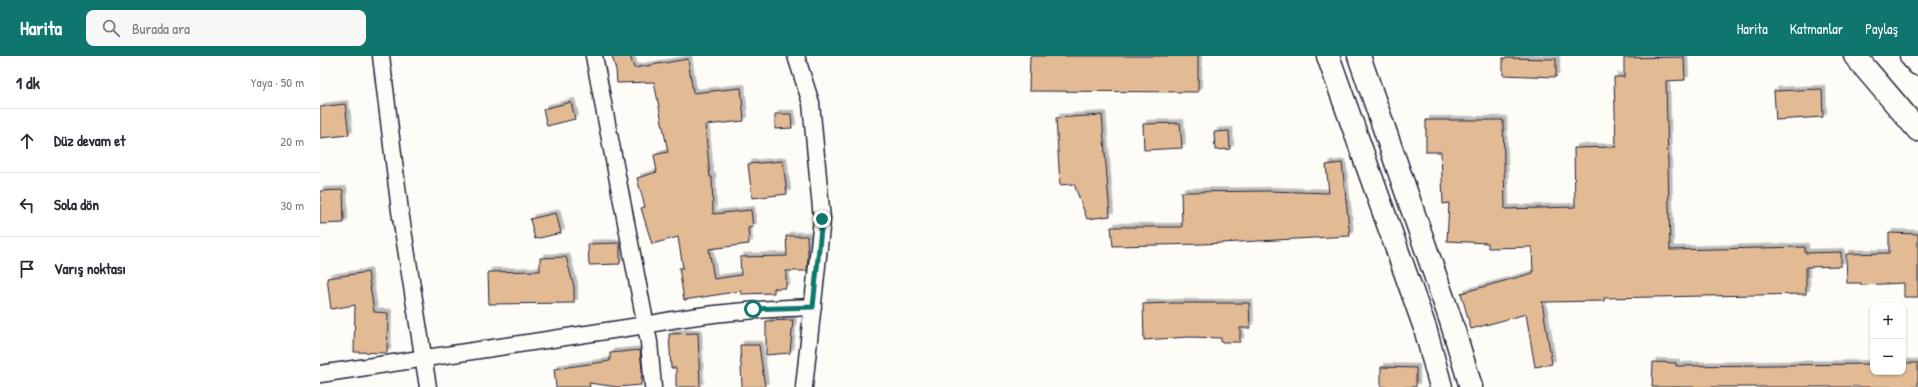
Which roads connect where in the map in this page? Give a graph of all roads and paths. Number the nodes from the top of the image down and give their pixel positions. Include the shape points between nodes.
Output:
1 (381, 56) edge
2 (594, 56) edge
3 (796, 56) edge
4 (1328, 56) edge
5 (1359, 56) edge
6 (1856, 56) edge
7 (1911, 56) edge
8 (1918, 64) edge
9 (1918, 130) edge
10 (813, 307) junction
11 (646, 325) junction
12 (423, 358) junction
13 (320, 374) edge
14 (428, 387) edge
15 (653, 387) edge
16 (804, 387) edge
17 (1442, 387) edge
18 (1471, 387) edge

1 - 12 street via 400,211
2 - 11 street
3 - 10 street via 811,103 822,219
4 - 17 main road via 1425,328
5 - 18 main road
6 - 9 main road
7 - 8 main road
10 - 11 street via 753,309 699,315
10 - 16 street
11 - 12 street
11 - 15 street
12 - 13 street
12 - 14 street

